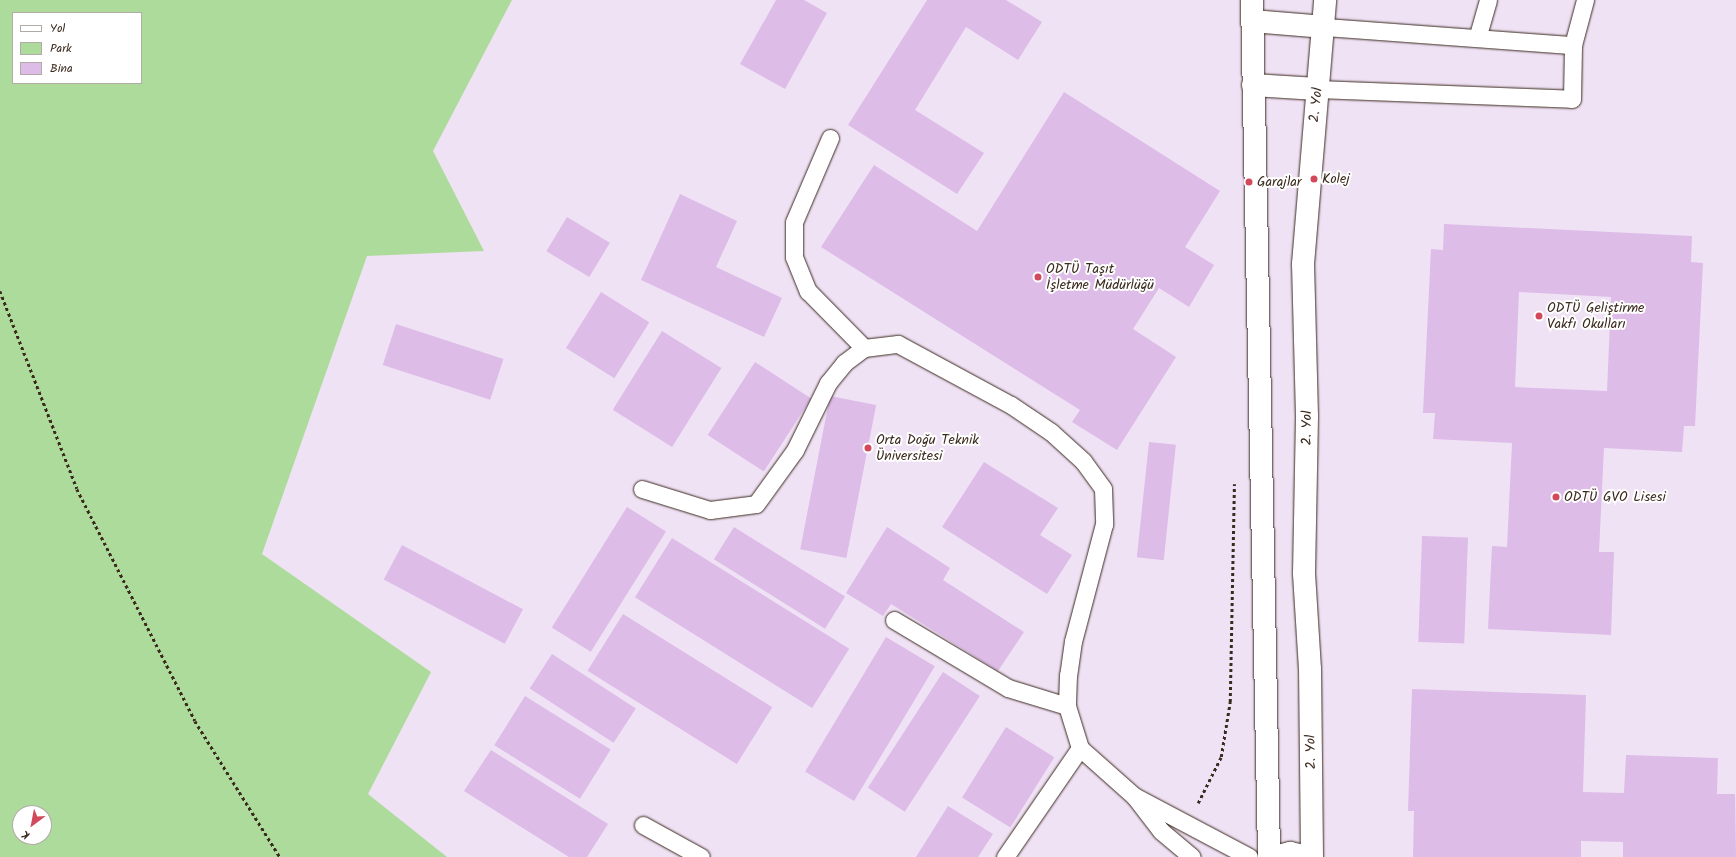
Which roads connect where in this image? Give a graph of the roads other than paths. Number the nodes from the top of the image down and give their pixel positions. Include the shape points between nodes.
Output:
1 (1325, 0) edge
2 (1488, 0) edge
3 (1585, 0) edge
4 (1252, 10) edge
5 (1325, 27) junction
6 (1478, 35) junction
7 (1573, 45) junction
8 (1253, 84) junction
9 (1317, 89) junction
10 (830, 138) dead end
11 (864, 348) junction
12 (642, 489) dead end
13 (894, 620) dead end
14 (1067, 706) junction
15 (1080, 748) junction
16 (1134, 796) junction
17 (643, 825) dead end
18 (701, 857) edge
19 (1005, 857) edge
20 (1192, 857) edge
21 (1249, 857) edge
22 (1269, 857) edge
23 (1276, 857) edge
24 (1311, 857) edge

1 - 5 street, 2. Yol
2 - 6 lane
3 - 7 lane
4 - 5 street
4 - 8 street
5 - 6 lane
5 - 9 street, 2. Yol
6 - 7 lane
7 - 9 lane via 1572,99
8 - 9 street
8 - 22 street
9 - 24 street, 2. Yol via 1303,264 1307,416 1304,573 1310,669
10 - 11 lane via 794,222 794,257 808,291
11 - 12 lane via 844,363 828,382 795,450 756,504 710,510
11 - 14 lane via 898,344 1011,405 1051,432 1083,461 1103,489 1104,524 1073,641
13 - 14 lane via 1008,688
14 - 15 lane
15 - 16 lane
15 - 19 lane
16 - 20 lane via 1161,832
16 - 21 lane via 1189,822
17 - 18 lane
23 - 24 street via 1290,852

